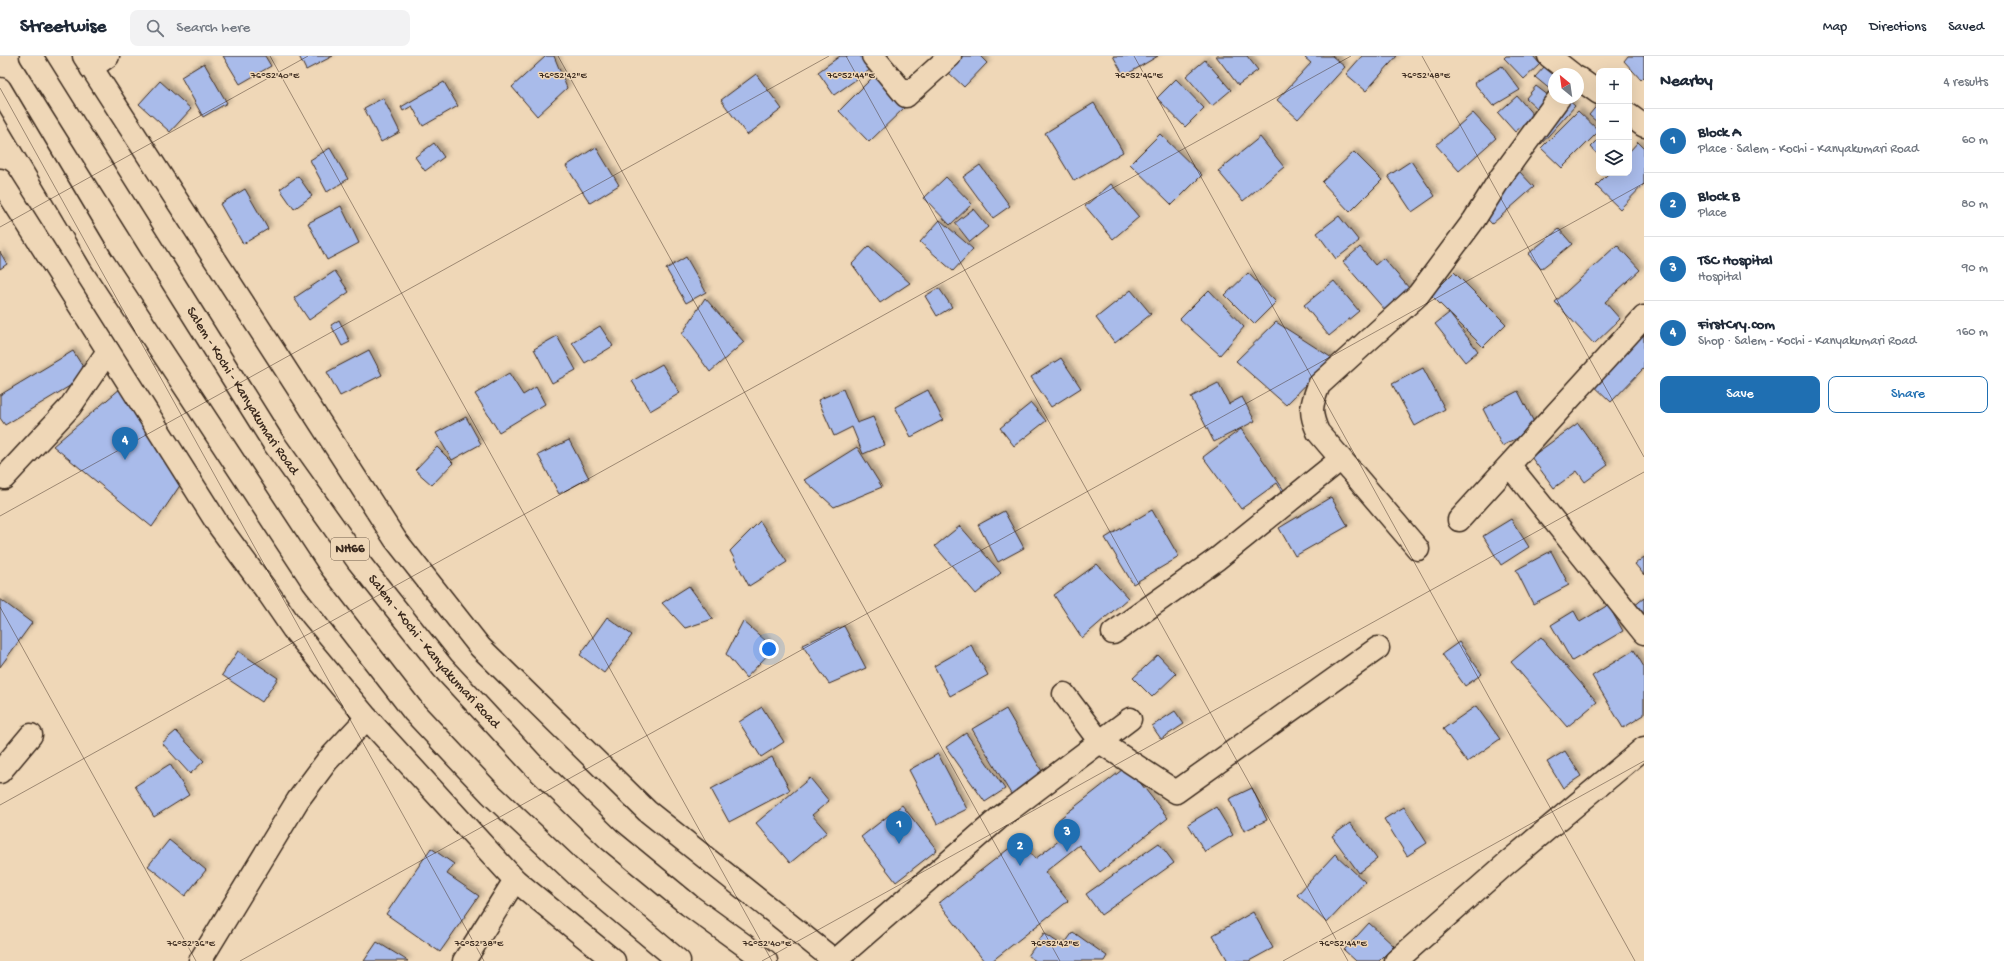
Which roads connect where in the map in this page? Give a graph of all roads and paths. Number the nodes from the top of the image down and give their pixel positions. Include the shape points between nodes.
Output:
1 (32, 56) edge
2 (873, 56) edge
3 (950, 56) edge
4 (1549, 56) edge
5 (94, 60) edge
6 (1564, 68) edge
7 (1584, 83) edge
8 (0, 89) edge
9 (1596, 92) edge
10 (1555, 104) edge
11 (1632, 117) edge
12 (1644, 126) edge
13 (0, 180) edge
14 (1644, 317) edge
15 (108, 351) junction
16 (1341, 459) junction
17 (1510, 466) junction
18 (4, 478) dead end
19 (1459, 520) dead end
20 (1418, 549) dead end
21 (1113, 633) dead end
22 (1644, 633) edge
23 (1378, 648) dead end
24 (1064, 694) dead end
25 (367, 718) junction
26 (1130, 719) dead end
27 (31, 735) dead end
28 (1100, 742) junction
29 (1644, 748) edge
30 (0, 772) edge
31 (515, 880) junction
32 (200, 961) edge
33 (464, 961) edge
34 (614, 961) edge
35 (680, 961) edge
36 (766, 961) edge
37 (835, 961) edge
38 (1396, 961) edge

1 - 36 main road, Salem - Kochi - Kanyakumari Road / NH66 via 273,442 358,560 442,668 532,764 609,839 689,905
2 - 3 main road via 906,96
4 - 6 main road
5 - 37 main road via 395,539 480,646 647,811
7 - 9 main road
8 - 35 main road via 101,259 313,582 409,705 490,794 578,876
10 - 16 main road via 1418,295 1319,386 1311,406 1312,419 1318,432
11 - 12 main road
13 - 15 main road
14 - 17 main road via 1561,406
15 - 18 main road via 70,407
15 - 25 main road via 219,526 293,629
16 - 20 main road
16 - 21 main road via 1217,558
17 - 19 main road
17 - 22 main road
23 - 28 main road via 1176,792
24 - 28 main road
25 - 31 main road
25 - 32 main road via 327,761 298,800
26 - 28 main road
27 - 30 main road
28 - 37 main road via 998,818
29 - 38 main road via 1496,872
31 - 33 main road
31 - 34 main road

